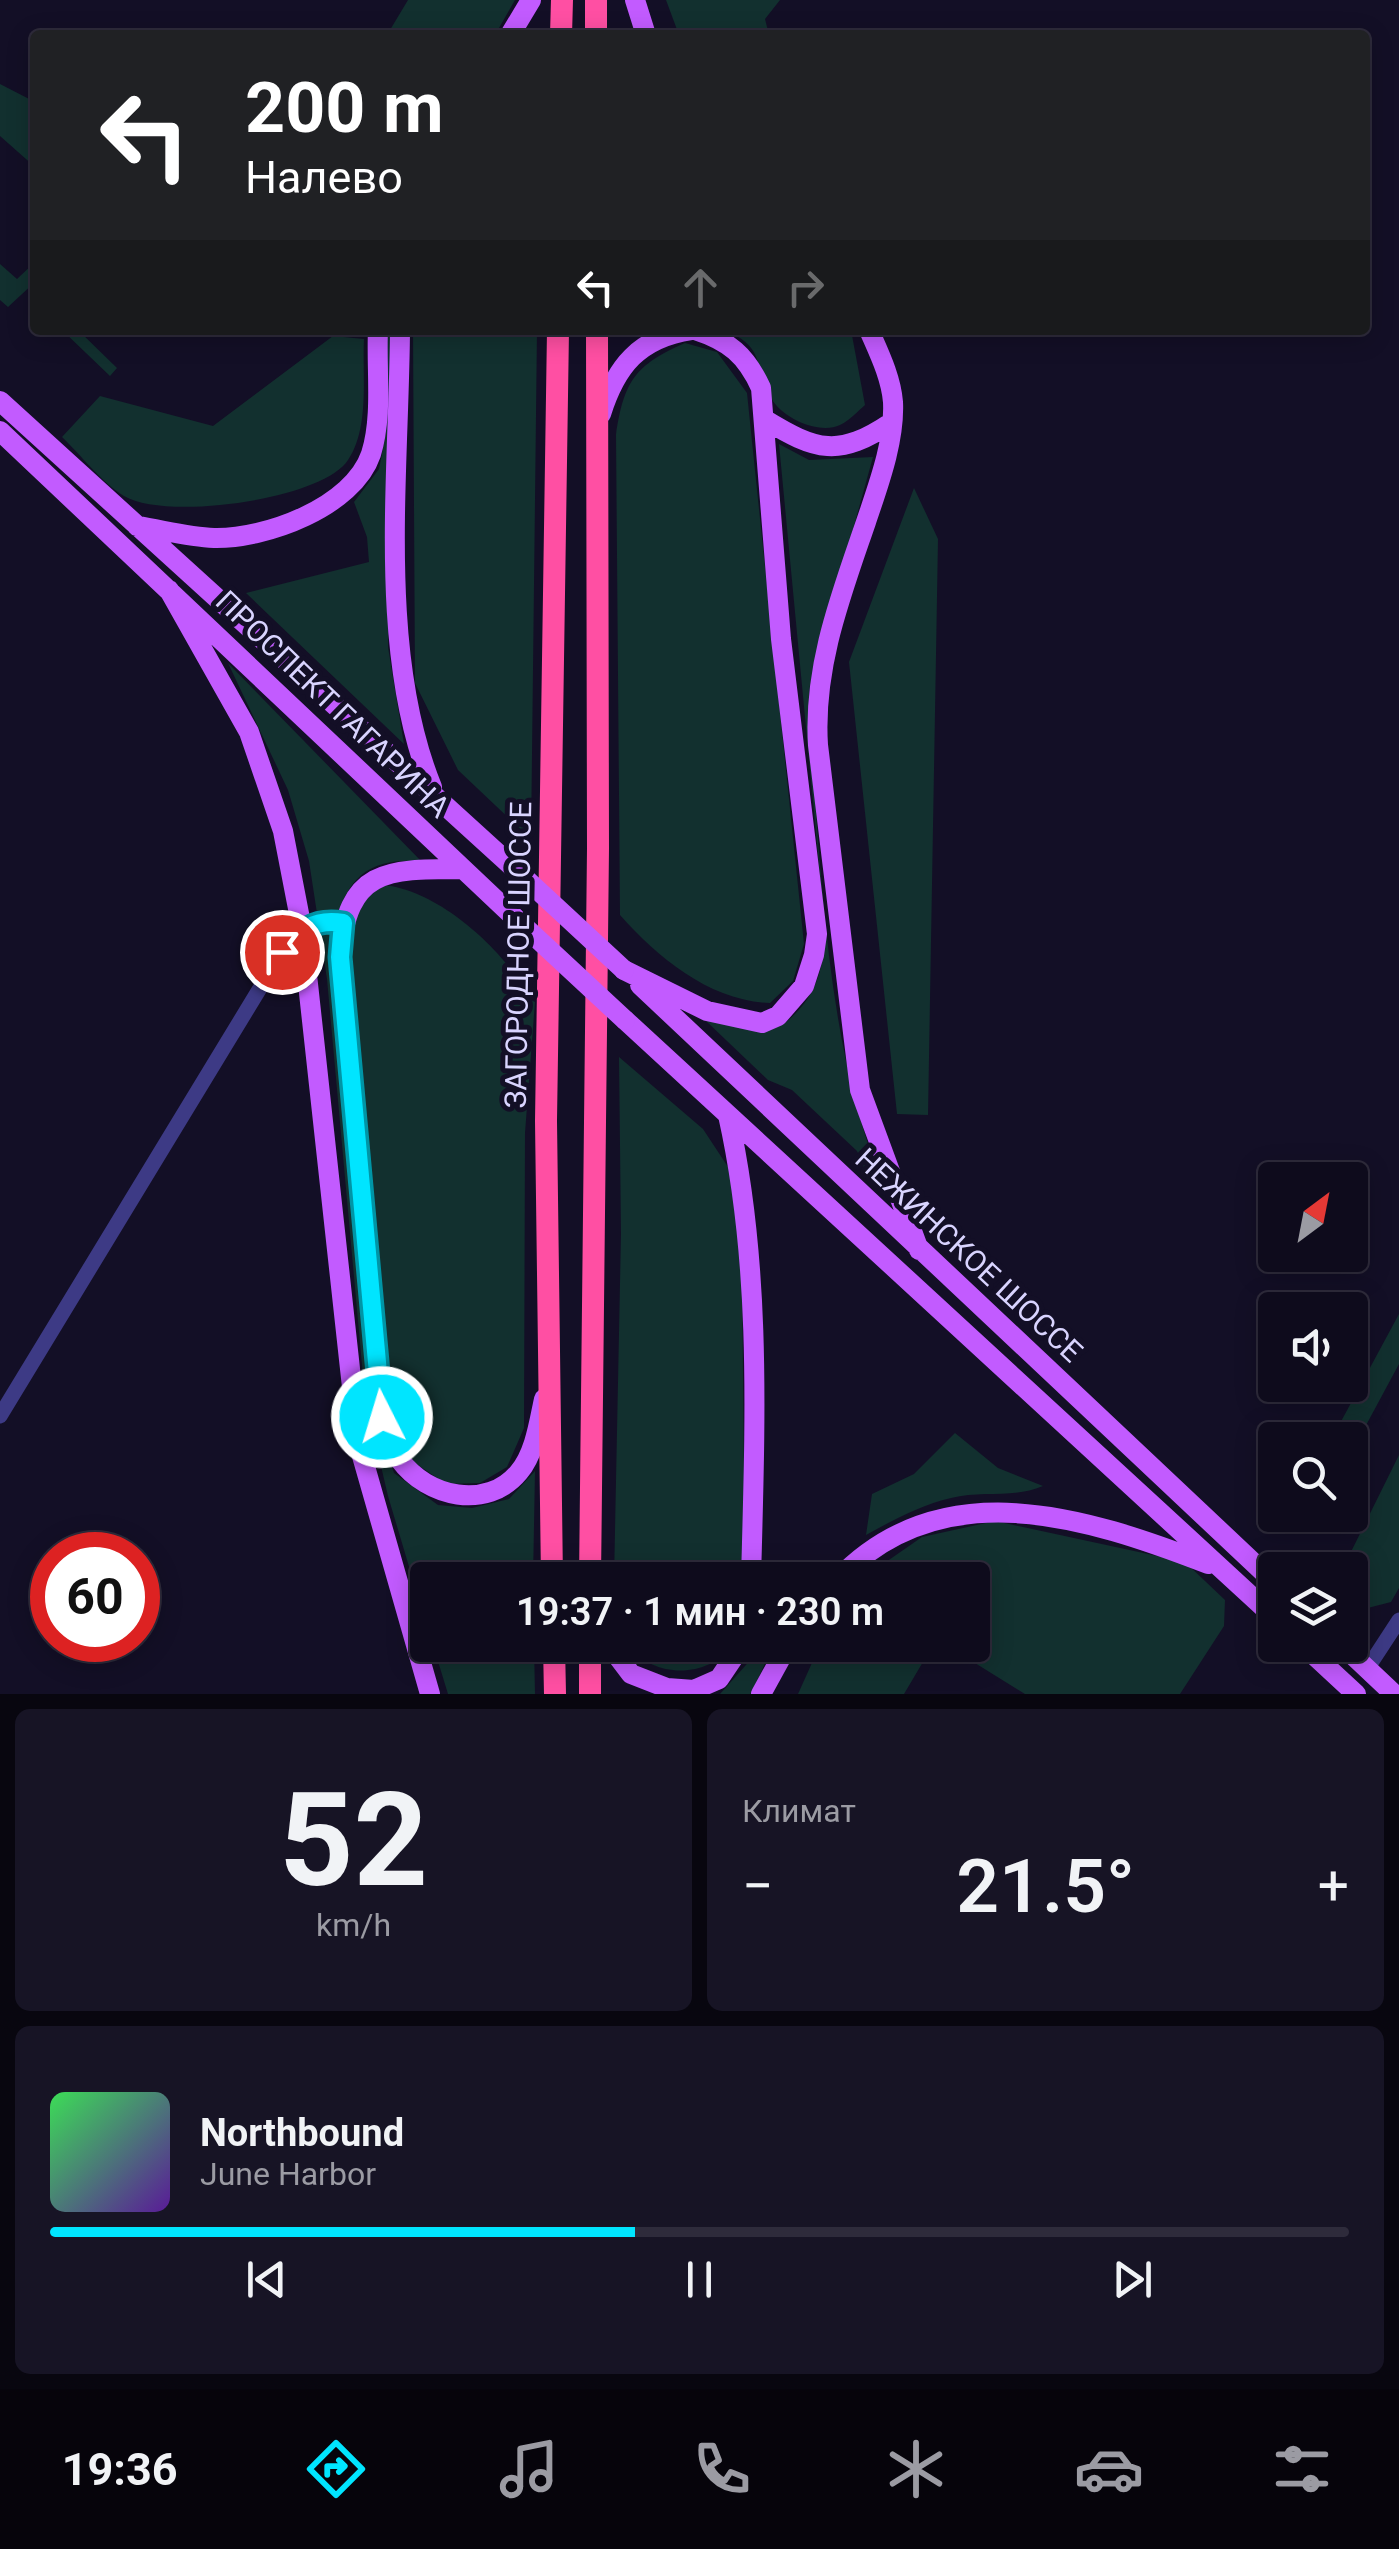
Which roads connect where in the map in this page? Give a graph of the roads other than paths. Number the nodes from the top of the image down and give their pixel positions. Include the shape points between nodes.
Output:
1 (530, 0) edge
2 (562, 0) edge
3 (596, 0) edge
4 (635, 0) edge
5 (513, 30) edge
6 (562, 30) edge
7 (596, 30) edge
8 (644, 30) edge
9 (378, 335) edge
10 (400, 335) edge
11 (558, 335) edge
12 (597, 335) edge
13 (662, 335) edge
14 (709, 335) edge
15 (871, 335) edge
16 (0, 401) edge
17 (764, 419) junction
18 (892, 422) junction
19 (597, 426) junction
20 (0, 431) edge
21 (136, 525) junction
22 (169, 590) junction
23 (434, 793) junction
24 (462, 869) junction
25 (343, 923) junction
26 (302, 929) junction
27 (624, 970) junction
28 (625, 1020) joint
29 (728, 1114) junction
30 (919, 1250) junction
31 (547, 1388) junction
32 (0, 1416) edge
33 (552, 1562) edge
34 (590, 1562) edge
35 (751, 1562) edge
36 (855, 1562) edge
37 (1258, 1567) edge
38 (1221, 1569) junction
39 (1258, 1603) edge
40 (1399, 1620) edge
41 (554, 1662) edge
42 (590, 1662) edge
43 (622, 1662) edge
44 (730, 1662) edge
45 (779, 1662) edge
46 (1322, 1662) edge
47 (1360, 1662) edge
48 (1367, 1669) junction
49 (430, 1694) edge
50 (555, 1694) edge
51 (590, 1694) edge
52 (762, 1694) edge
53 (1356, 1694) edge
54 (1394, 1694) edge

1 - 5 main road
2 - 6 highway
3 - 7 highway
4 - 8 main road
9 - 21 main road via 371,454 340,495 284,523 218,538
10 - 23 main road via 396,627 406,706
11 - 31 highway, ЗАГОРОДНОЕ ШОССЕ
12 - 19 highway
13 - 19 main road via 635,350 612,379
14 - 17 main road via 749,361
15 - 18 main road via 888,376
16 - 21 main road, ПРОСПЕКТ ГАГАРИНА
17 - 18 main road via 804,444 834,448 866,440
17 - 27 main road via 814,955 798,994 762,1023 707,1011
18 - 30 main road via 816,704 860,1090
19 - 34 highway
20 - 22 main road, ПРОСПЕКТ ГАГАРИНА
21 - 23 main road, ПРОСПЕКТ ГАГАРИНА
22 - 24 main road, ПРОСПЕКТ ГАГАРИНА
22 - 26 main road via 249,732 283,831
23 - 27 main road, ПРОСПЕКТ ГАГАРИНА, bridge
24 - 25 main road via 398,869 376,878 359,889
24 - 28 main road, ПРОСПЕКТ ГАГАРИНА, bridge
25 - 26 street via 325,920
25 - 31 main road via 340,957 382,1417 398,1458 426,1486 465,1496 497,1490 520,1472
26 - 32 street
26 - 49 main road via 358,1442
27 - 30 main road, НЕЖИНСКОЕ ШОССЕ
28 - 29 main road, НЕЖИНСКОЕ ШОССЕ
29 - 35 main road via 743,1183 752,1301
29 - 38 main road, НЕЖИНСКОЕ ШОССЕ
30 - 37 main road, НЕЖИНСКОЕ ШОССЕ
31 - 33 highway, ЗАГОРОДНОЕ ШОССЕ
36 - 38 main road via 929,1522 981,1510 1130,1534
38 - 39 main road, НЕЖИНСКОЕ ШОССЕ
40 - 48 street
41 - 50 highway
42 - 51 highway
43 - 44 main road via 631,1674 694,1690 719,1679
45 - 52 main road
46 - 53 main road
47 - 48 main road
48 - 54 main road

